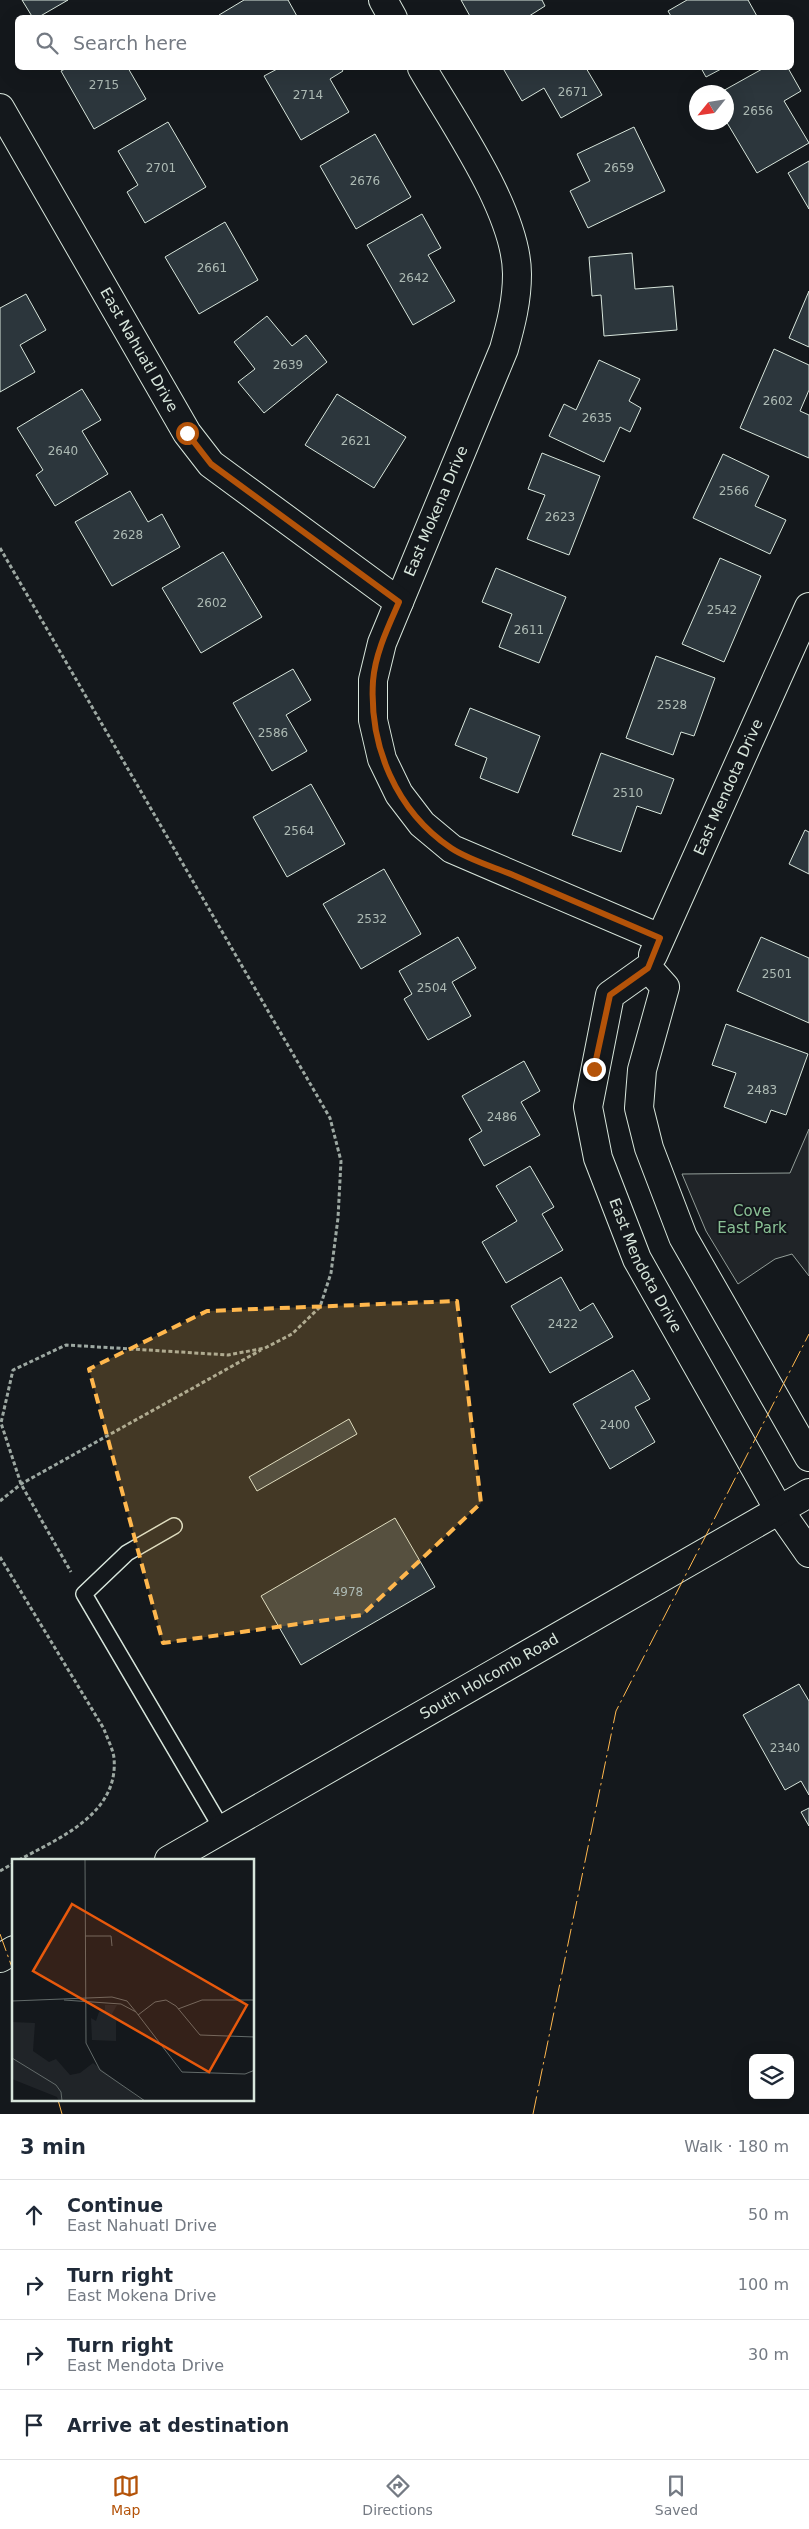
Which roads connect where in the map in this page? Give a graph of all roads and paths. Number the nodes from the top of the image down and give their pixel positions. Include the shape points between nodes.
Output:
1 (383, 0) edge
2 (391, 15) edge
3 (423, 70) edge
4 (0, 108) edge
5 (0, 548) edge
6 (399, 602) junction
7 (809, 607) edge
8 (660, 938) junction
9 (648, 968) junction
10 (265, 1348) junction
11 (809, 1457) edge
12 (22, 1484) junction
13 (809, 1493) edge
14 (0, 1501) edge
15 (779, 1510) junction
16 (174, 1526) dead end
17 (809, 1553) edge
18 (0, 1558) edge
19 (84, 1594) junction
20 (222, 1829) junction
21 (21, 1859) edge
22 (171, 1859) edge
23 (12, 1864) edge
24 (0, 1871) edge
25 (12, 1951) edge
26 (0, 1958) edge

1 - 2 street
3 - 6 street, East Mokena Drive via 496,197 511,233 517,272 515,311 504,349
4 - 6 street, East Nahuatl Drive via 187,433 211,464
5 - 10 path via 330,1118 341,1161 331,1273 320,1307 292,1334
6 - 8 street, East Mokena Drive via 382,642 373,680 374,720 382,759 399,794 422,824 452,849
7 - 8 street, East Mendota Drive
8 - 9 street, East Mendota Drive
9 - 11 street via 666,987 642,1070 639,1108 649,1148 683,1237
9 - 15 street, East Mendota Drive via 610,995 588,1106 598,1158 637,1259
10 - 12 path
10 - 12 path via 228,1355 66,1345 13,1370 1,1423
12 - 14 path
12 - 19 path
13 - 15 street, South Holcomb Road
15 - 17 street, East Mendota Drive
15 - 20 street, South Holcomb Road
16 - 19 lane via 127,1553
18 - 21 path via 104,1729 114,1757 113,1784 98,1809 79,1826
19 - 20 lane
20 - 22 street, South Holcomb Road
23 - 24 path
25 - 26 street

